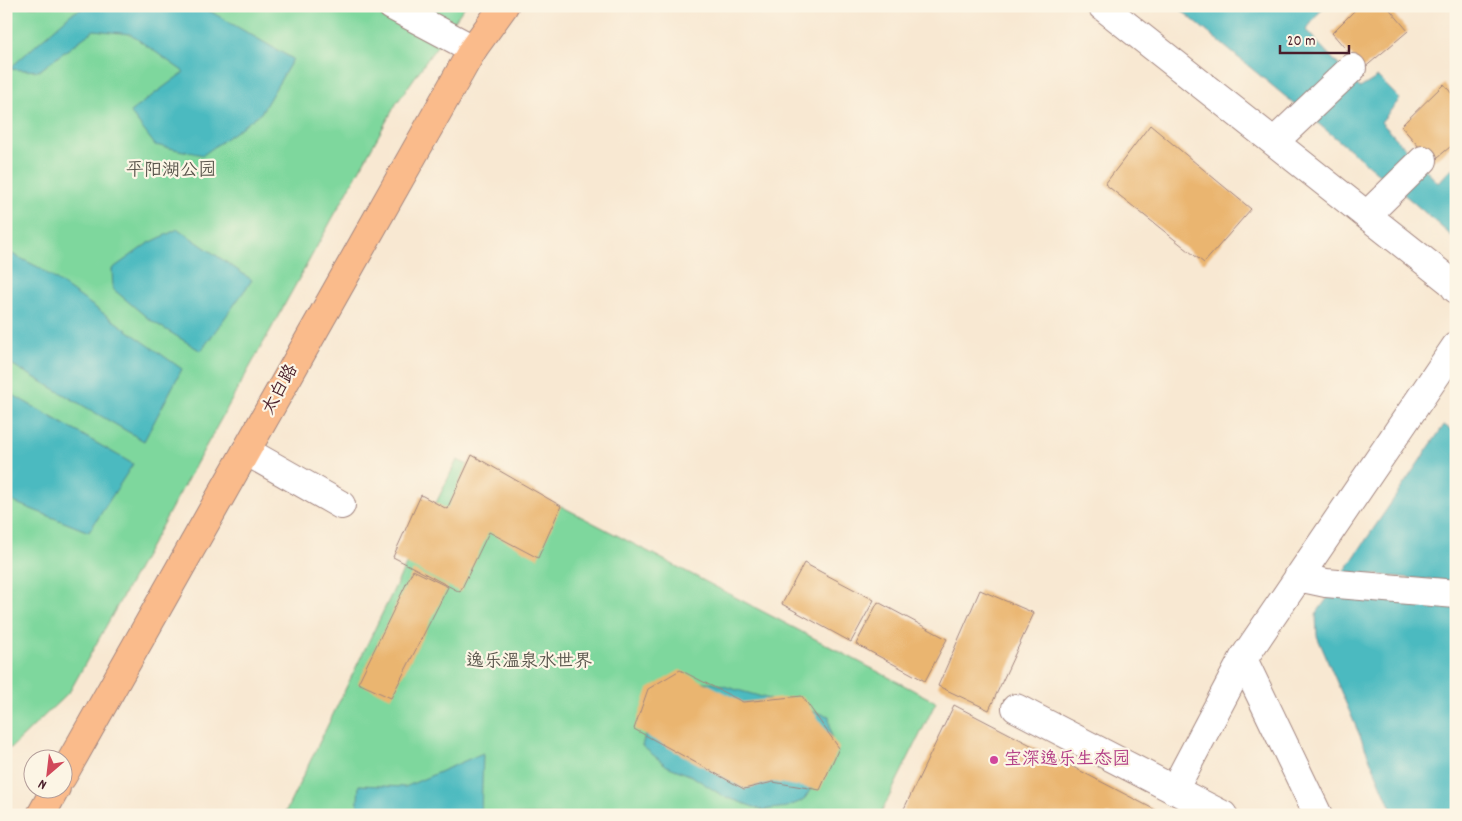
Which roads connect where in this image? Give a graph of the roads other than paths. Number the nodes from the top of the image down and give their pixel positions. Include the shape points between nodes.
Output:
1 (392, 6) edge
2 (504, 6) edge
3 (1102, 6) edge
4 (472, 49) junction
5 (1352, 68) dead end
6 (1274, 142) junction
7 (1424, 160) dead end
8 (1366, 215) junction
9 (1456, 289) edge
10 (1456, 346) edge
11 (246, 451) junction
12 (341, 505) dead end
13 (1298, 577) junction
14 (1456, 594) edge
15 (1243, 659) junction
16 (1016, 708) dead end
17 (72, 758) edge
18 (1174, 790) junction
19 (50, 798) edge
20 (41, 815) edge
21 (1223, 815) edge
22 (1318, 815) edge

1 - 4 street
2 - 4 main road, 太白路
3 - 6 street
4 - 11 main road, 太白路
5 - 6 street
6 - 8 street
7 - 8 street
8 - 9 street
10 - 13 street
11 - 12 street
11 - 17 main road, 太白路
13 - 14 street via 1326,583
13 - 15 street
15 - 18 street
15 - 22 street
16 - 18 street
18 - 21 street
19 - 20 main road

